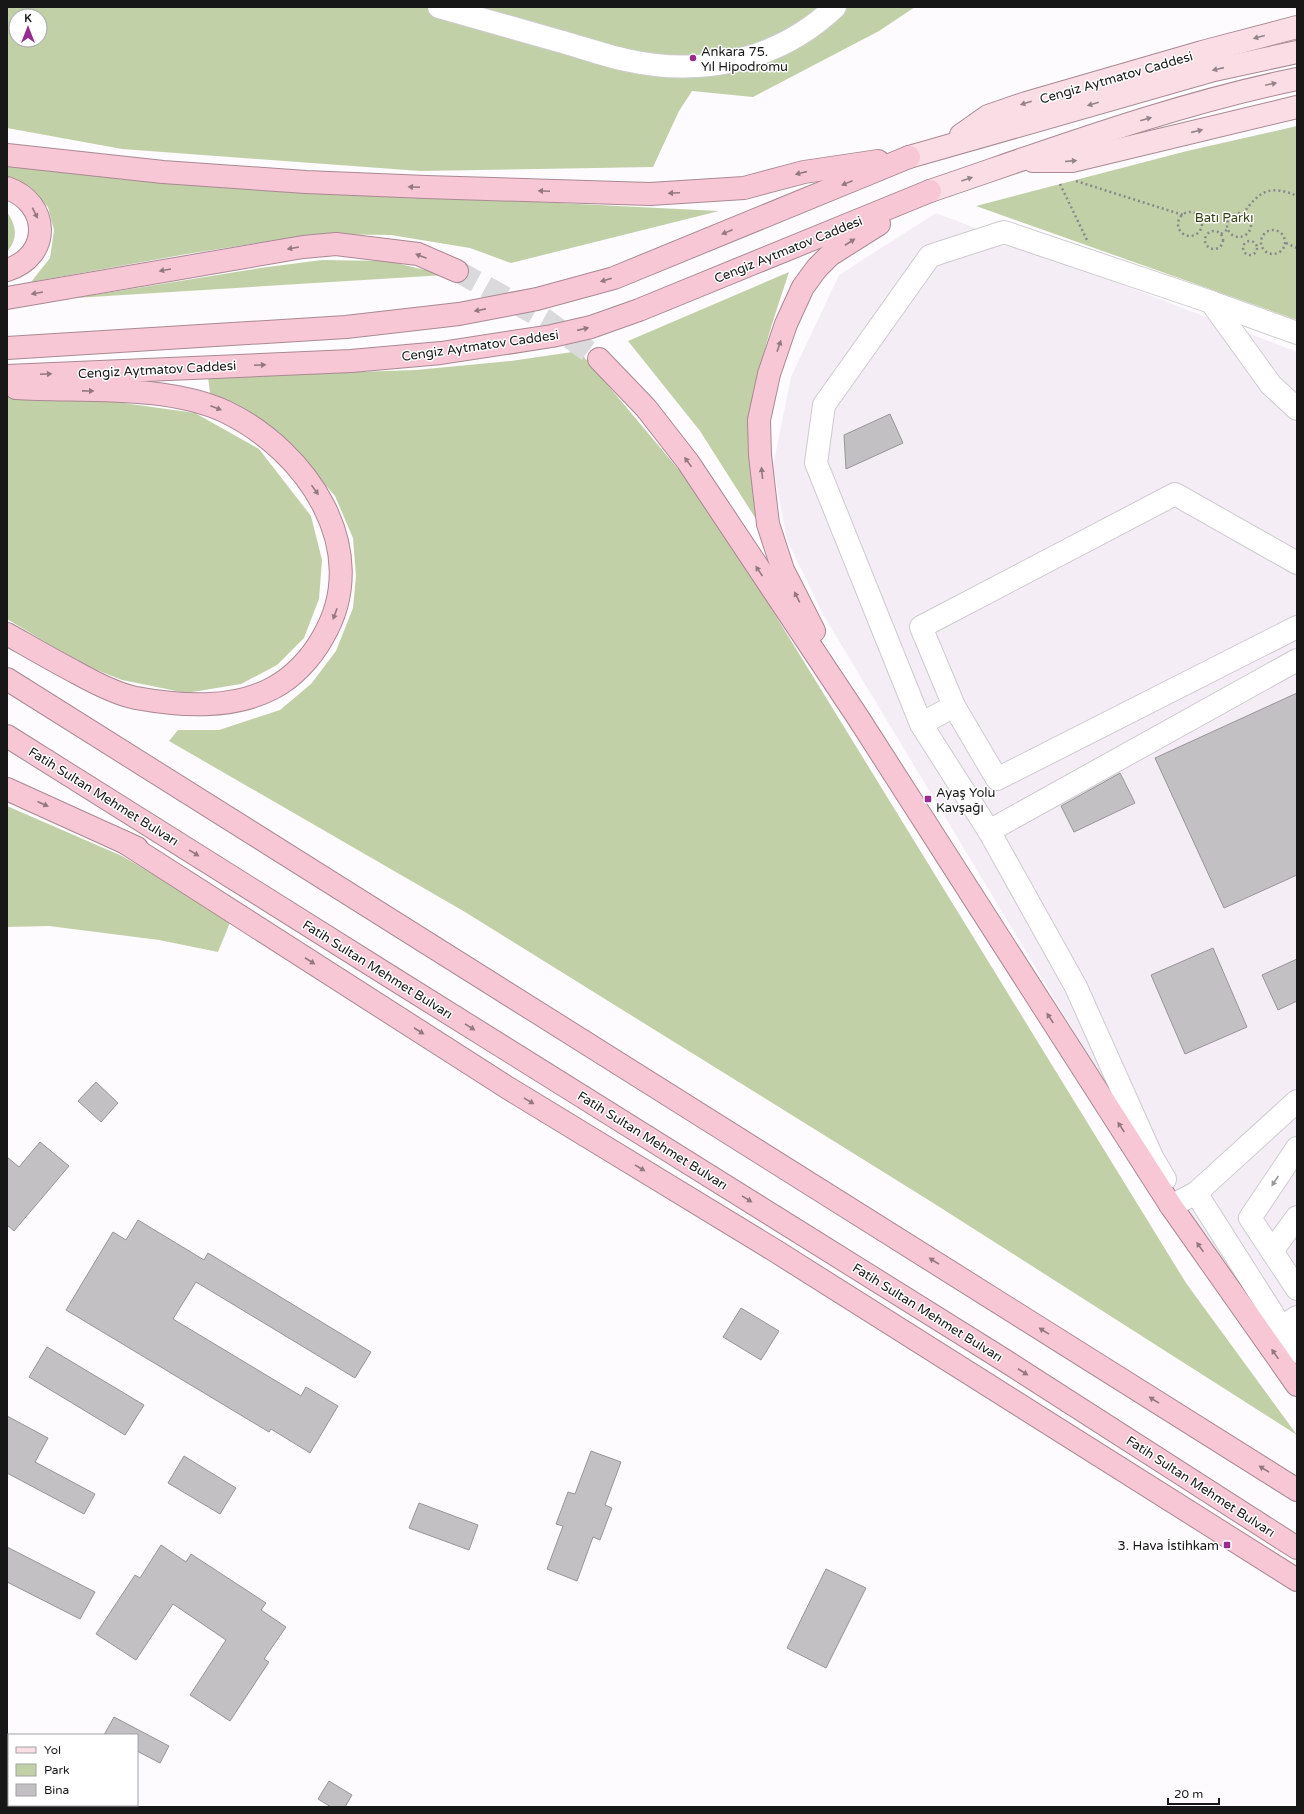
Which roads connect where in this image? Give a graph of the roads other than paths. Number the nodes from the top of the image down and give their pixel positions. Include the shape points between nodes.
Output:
1 (439, 7) edge
2 (835, 7) edge
3 (1297, 27) edge
4 (1297, 52) edge
5 (1297, 79) edge
6 (1297, 106) edge
7 (943, 147) junction
8 (7, 155) edge
9 (909, 157) junction
10 (1018, 161) junction
11 (7, 188) edge
12 (930, 191) junction
13 (7, 270) edge
14 (457, 271) tunnel mouth
15 (7, 298) edge
16 (1211, 302) junction
17 (1297, 333) edge
18 (7, 348) edge
19 (599, 359) tunnel mouth
20 (7, 376) edge
21 (7, 388) edge
22 (1297, 409) edge
23 (1297, 563) edge
24 (1297, 627) edge
25 (7, 634) edge
26 (1297, 660) edge
27 (7, 679) edge
28 (954, 706) junction
29 (859, 719) junction
30 (921, 724) junction
31 (7, 736) edge
32 (7, 790) edge
33 (989, 831) junction
34 (124, 842) junction
35 (394, 979) junction
36 (1297, 1101) edge
37 (1297, 1148) edge
38 (1182, 1201) junction
39 (1297, 1217) edge
40 (1272, 1251) junction
41 (1296, 1286) edge
42 (1289, 1322) edge
43 (1297, 1352) edge
44 (1297, 1386) edge
45 (1297, 1490) edge
46 (1297, 1548) edge
47 (1297, 1580) edge

1 - 2 street via 627,60 685,67 724,63 761,54 792,40
3 -> 7 main road, Cengiz Aytmatov Caddesi via 1026,103 988,116
4 -> 7 main road, Cengiz Aytmatov Caddesi via 1214,70
10 -> 5 main road, Cengiz Aytmatov Caddesi via 1082,138 1243,90
10 -> 6 main road, Cengiz Aytmatov Caddesi via 1072,161
7 - 9 main road, Cengiz Aytmatov Caddesi
9 -> 8 highway via 804,172 744,188 650,194 306,182 163,172
9 -> 18 highway, Cengiz Aytmatov Caddesi via 614,278 537,299 459,314 346,327
12 -> 10 main road, Cengiz Aytmatov Caddesi
11 -> 13 highway via 23,197 33,208 40,230 39,245 32,256 20,266
20 -> 12 highway, Cengiz Aytmatov Caddesi via 351,361 441,353 552,336 591,327 639,310
29 -> 12 highway via 783,570 768,524 760,455 759,420 769,374 786,324 803,287 817,268 830,255
14 -> 15 highway via 418,254 336,244 303,247
16 - 17 street
16 - 22 street via 1270,385
16 - 30 street via 1004,232 930,256 824,405 816,463
29 -> 19 highway via 688,462 646,408
21 -> 25 highway via 162,395 199,402 244,422 264,434 304,476 318,495 330,518 335,535 341,583 339,600 328,629 318,648 296,672 273,688 218,704 134,698 99,685
23 - 28 street via 1175,494 921,627
24 - 28 street via 997,779
26 - 33 street
45 -> 27 highway
28 - 30 street
38 -> 29 highway
30 - 33 street
31 -> 35 highway, Fatih Sultan Mehmet Bulvarı
32 -> 34 highway
33 - 38 street via 1076,987 1152,1157
34 - 35 highway via 188,871 308,943
34 -> 47 highway via 508,1088 774,1250
35 -> 46 highway, Fatih Sultan Mehmet Bulvarı via 1004,1360
36 - 38 street
37 -> 40 street via 1250,1218
38 - 42 street
44 -> 38 highway
39 - 40 street
40 - 41 street
42 - 43 street

